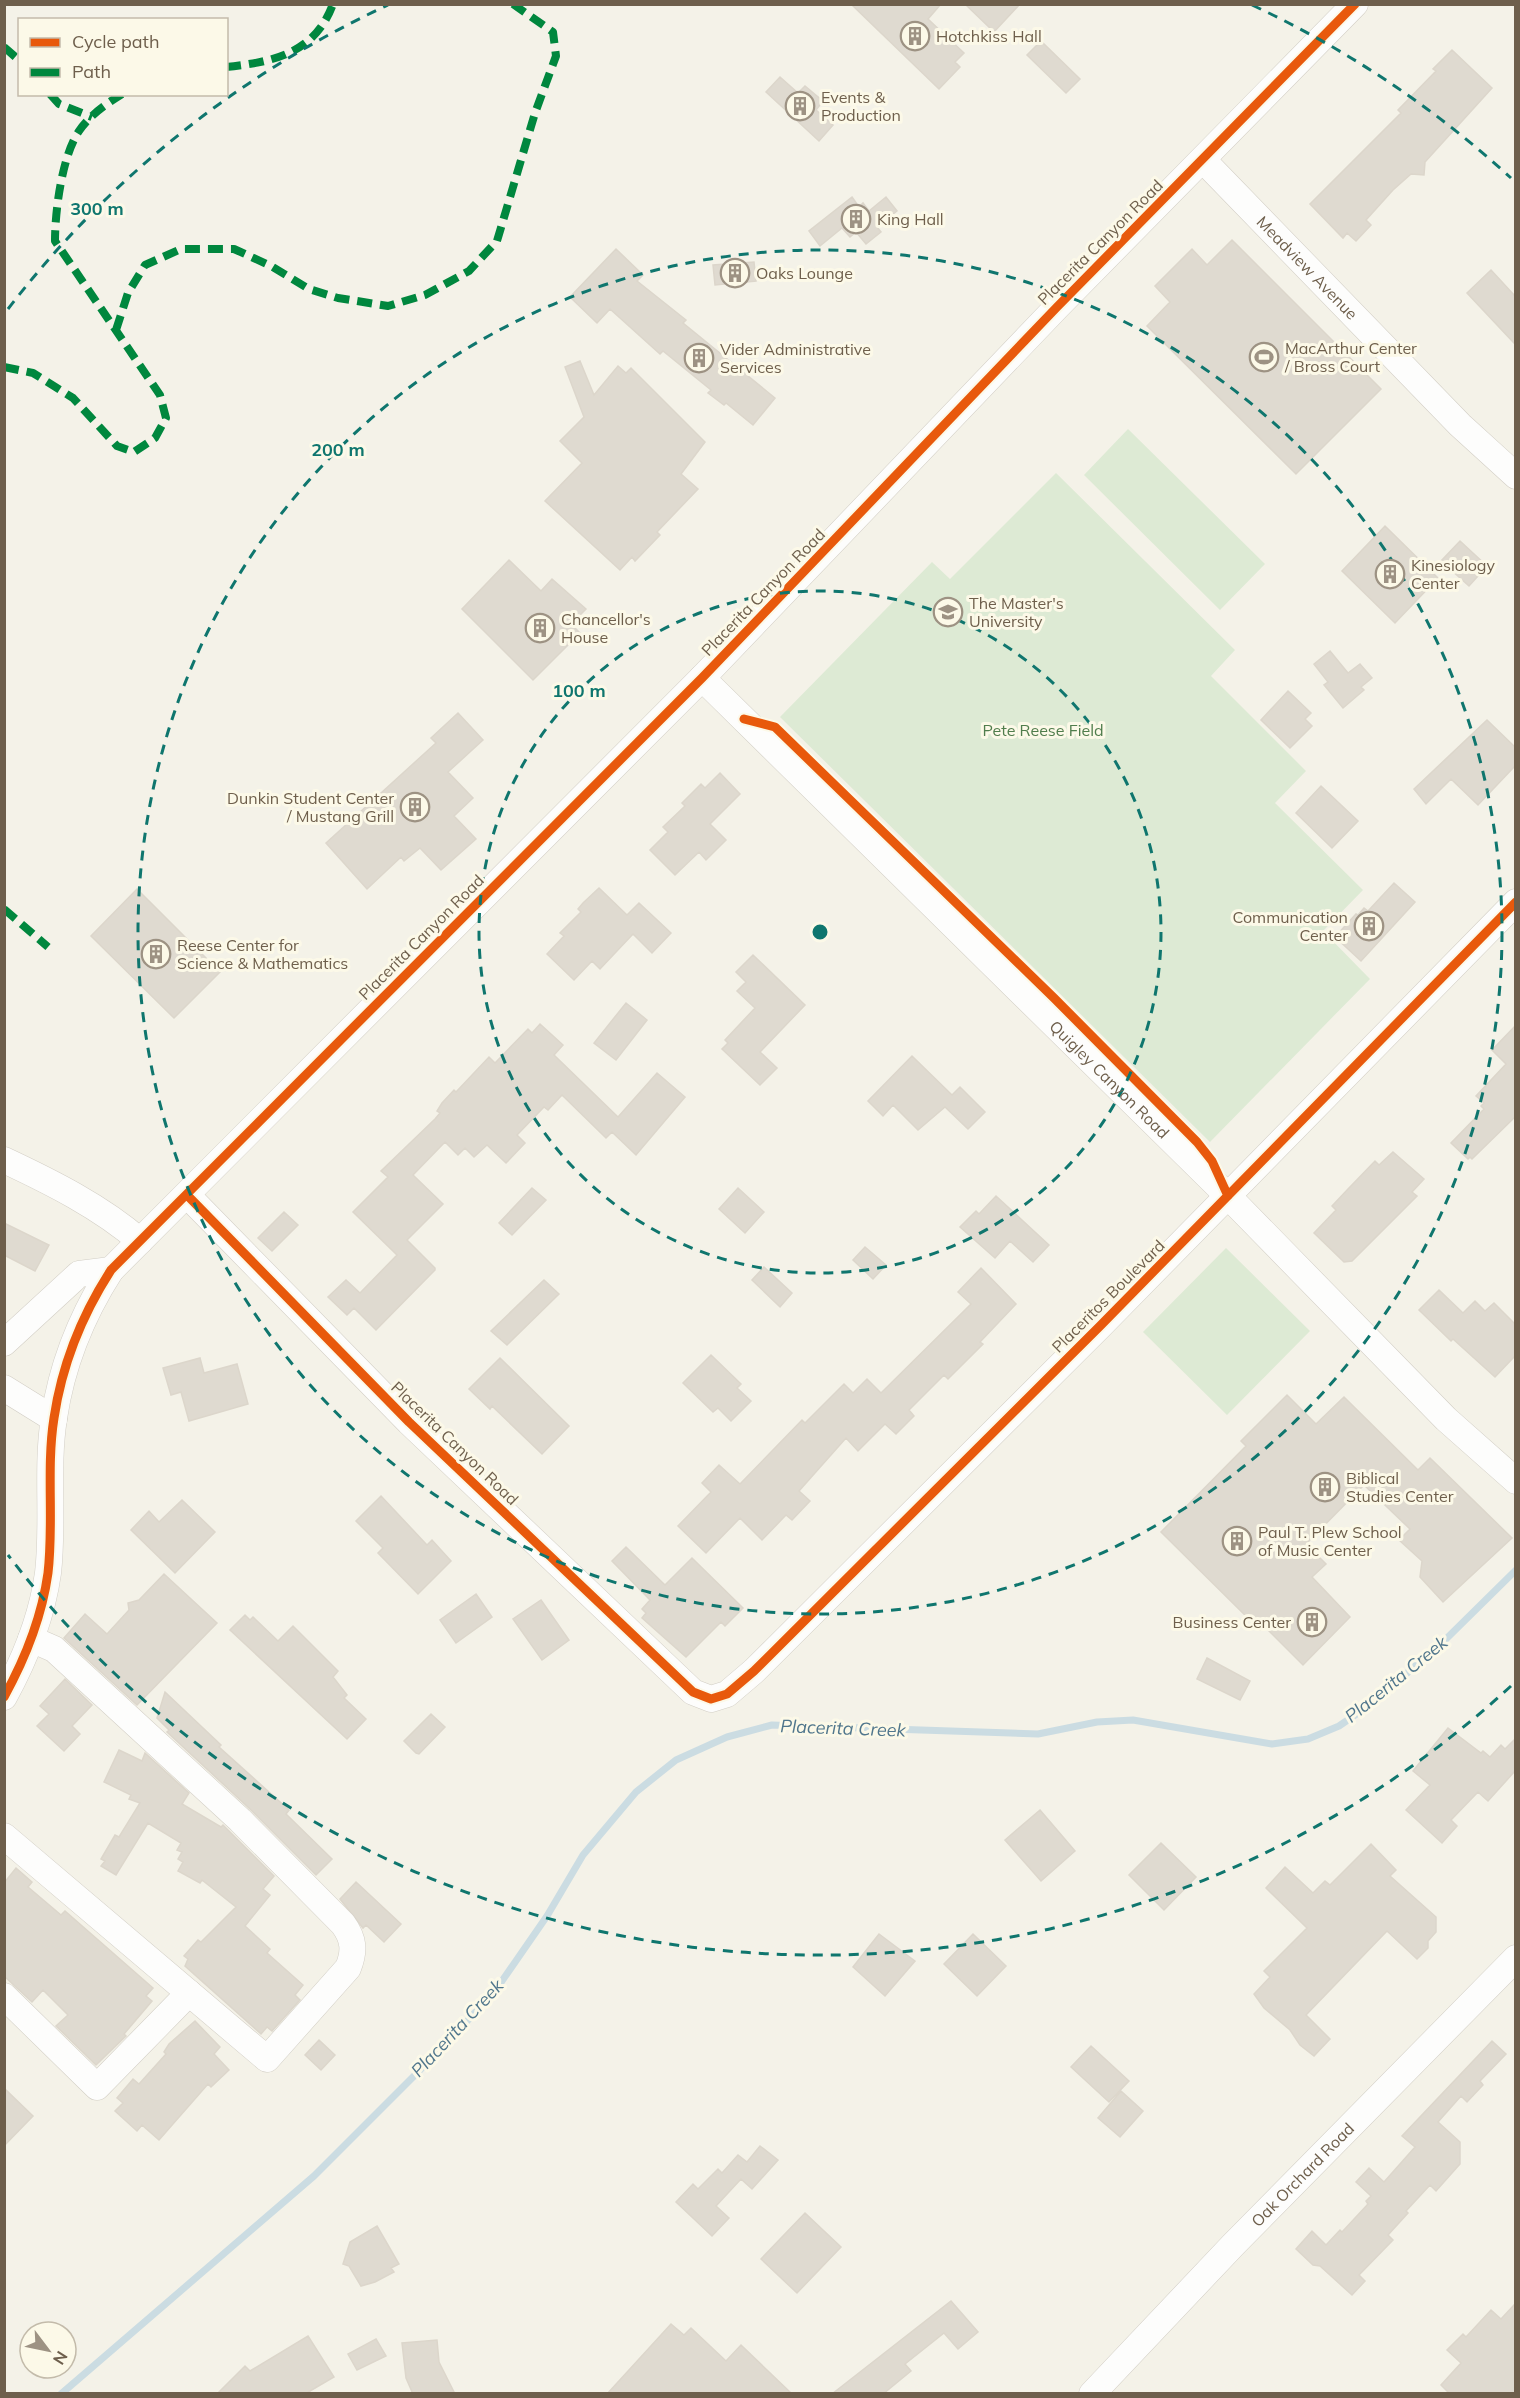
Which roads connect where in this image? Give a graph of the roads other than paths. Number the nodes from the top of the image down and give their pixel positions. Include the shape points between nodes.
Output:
1 (1355, 4) edge
2 (1203, 160) junction
3 (1515, 476) edge
4 (702, 678) junction
5 (1515, 902) edge
6 (4, 1160) edge
7 (187, 1195) junction
8 (1228, 1196) junction
9 (140, 1241) junction
10 (111, 1270) junction
11 (4, 1343) edge
12 (4, 1388) edge
13 (54, 1419) junction
14 (1515, 1481) edge
15 (31, 1639) junction
16 (4, 1697) edge
17 (711, 1699) joint
18 (4, 1836) edge
19 (1515, 1958) edge
20 (189, 1993) junction
21 (4, 1996) edge
22 (1092, 2394) edge

1 - 2 street, Placerita Canyon Road
2 - 3 street, Meadview Avenue via 1460,425
2 - 4 street, Placerita Canyon Road via 1057,306
4 - 7 street, Placerita Canyon Road
4 - 8 street, Quigley Canyon Road
5 - 8 street, Placeritos Boulevard
6 - 9 street via 49,1180
7 - 9 street, Placerita Canyon Road
7 - 17 street, Placerita Canyon Road via 409,1422 693,1692
8 - 14 street, Quigley Canyon Road via 1446,1419
8 - 17 street, Placeritos Boulevard via 754,1671 727,1694
9 - 10 street, Placerita Canyon Road
10 - 11 street via 79,1274
10 - 13 street, Placerita Canyon Road via 78,1330
12 - 13 street
13 - 15 street, Placerita Canyon Road via 48,1574
15 - 16 street, Placerita Canyon Road
15 - 20 street via 54,1649 240,1820 350,1934 353,1945 348,1968 267,2059
18 - 20 street
19 - 22 street, Oak Orchard Road
20 - 21 street via 97,2086

